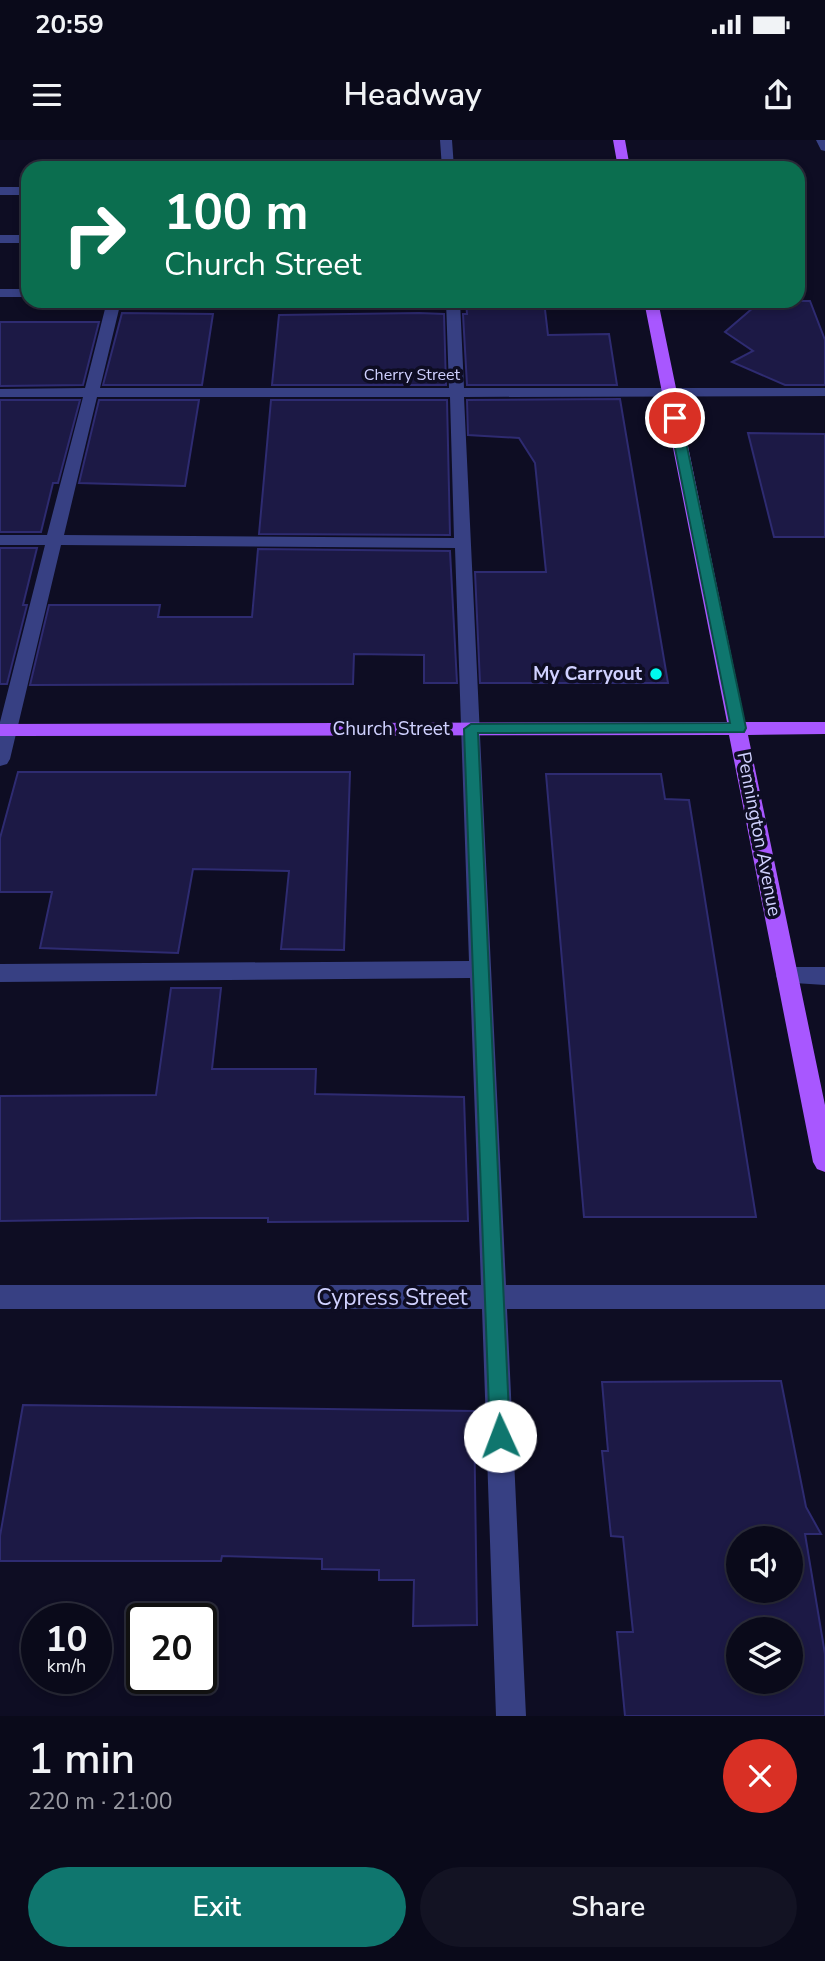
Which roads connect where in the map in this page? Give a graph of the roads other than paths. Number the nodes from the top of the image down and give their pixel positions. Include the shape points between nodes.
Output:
1 (446, 140) edge
2 (619, 140) edge
3 (822, 140) edge
4 (825, 147) edge
5 (447, 161) edge
6 (623, 161) edge
7 (0, 191) edge
8 (21, 191) edge
9 (0, 239) edge
10 (21, 239) edge
11 (0, 293) edge
12 (21, 293) edge
13 (112, 308) edge
14 (453, 308) edge
15 (652, 308) edge
16 (670, 392) junction
17 (825, 392) edge
18 (0, 393) edge
19 (91, 393) junction
20 (457, 393) junction
21 (0, 540) edge
22 (54, 540) junction
23 (463, 543) junction
24 (738, 728) junction
25 (825, 728) edge
26 (471, 729) junction
27 (4, 730) edge
28 (0, 759) edge
29 (480, 969) junction
30 (0, 973) edge
31 (787, 976) junction
32 (825, 976) edge
33 (825, 1162) edge
34 (0, 1297) edge
35 (494, 1297) junction
36 (825, 1297) edge
37 (511, 1716) edge

1 - 5 street
2 - 6 main road
3 - 4 street
7 - 8 street
9 - 10 street
11 - 12 street
13 - 19 street
14 - 20 street
15 - 16 main road, Pennington Avenue
16 - 17 street, Cherry Street
16 - 20 street, Cherry Street
16 - 24 main road, Pennington Avenue
18 - 19 street, Cherry Street
19 - 20 street, Cherry Street
19 - 22 street
20 - 23 street
21 - 22 street
22 - 23 street
22 - 27 street
23 - 26 street
24 - 25 main road, Church Street
24 - 26 main road, Church Street
24 - 31 main road, Pennington Avenue
26 - 27 main road, Church Street
26 - 29 street
27 - 28 street
29 - 30 street
29 - 35 street
31 - 32 street
31 - 33 main road, Pennington Avenue
34 - 35 street, Cypress Street
35 - 36 street, Cypress Street
35 - 37 street

